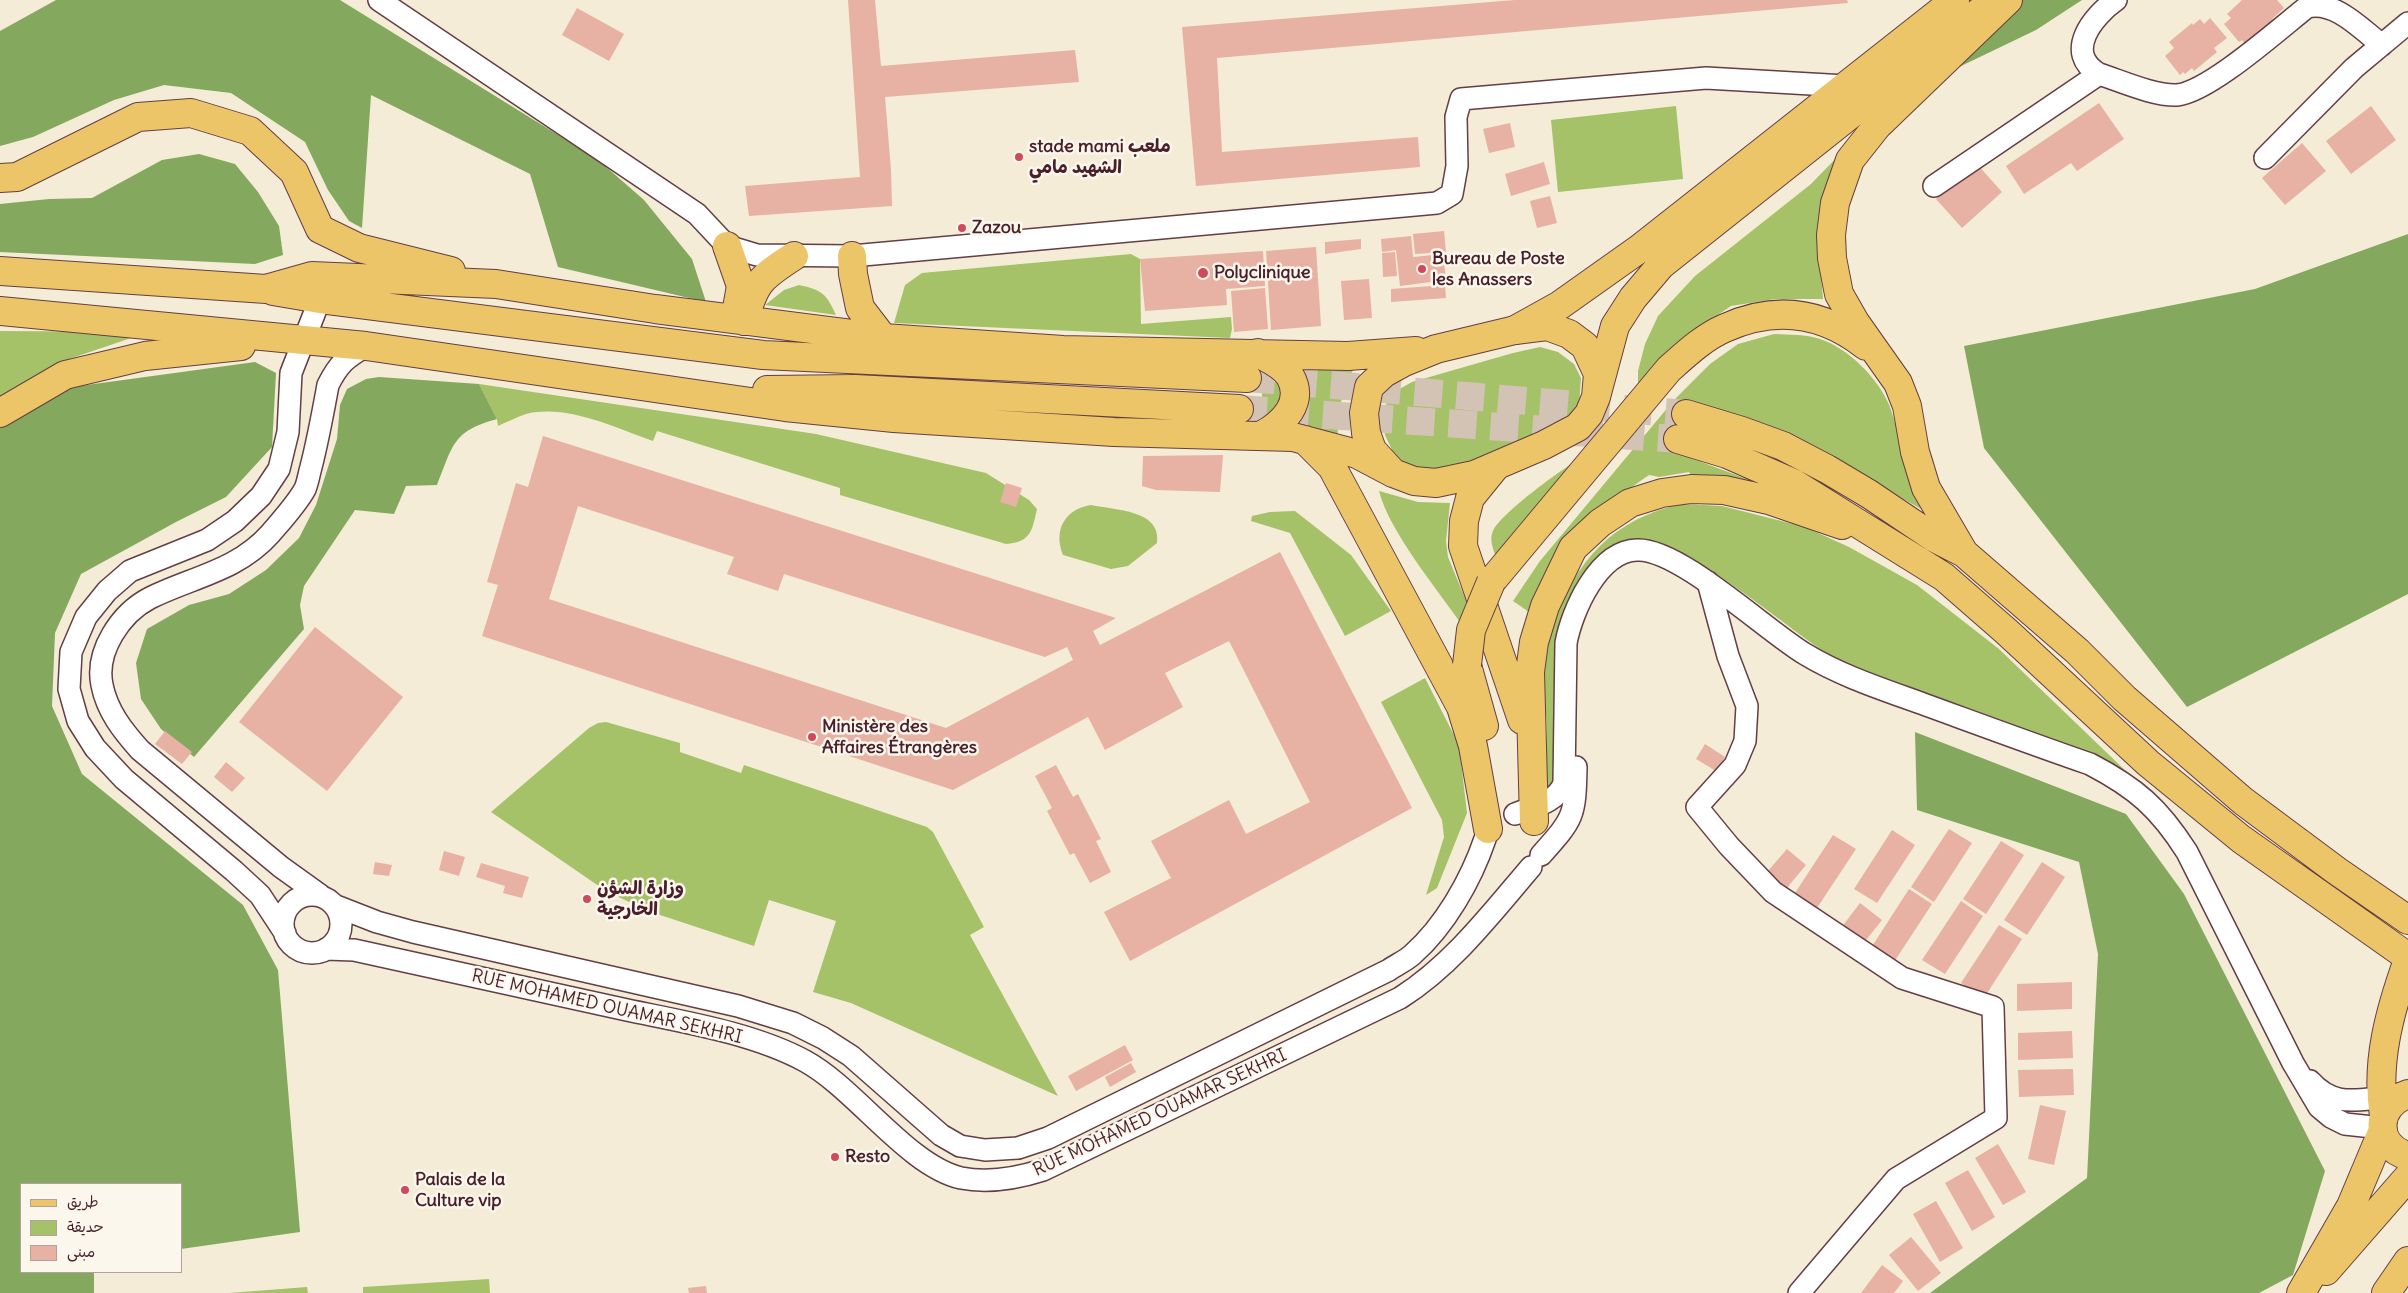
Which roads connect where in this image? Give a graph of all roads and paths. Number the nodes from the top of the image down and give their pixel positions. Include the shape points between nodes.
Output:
1 (379, 0) edge
2 (1955, 0) edge
3 (1995, 0) edge
4 (2008, 0) edge
5 (2116, 0) edge
6 (2408, 23) edge
7 (2382, 44) junction
8 (2099, 74) junction
9 (1846, 86) junction
10 (2265, 158) dead end
11 (0, 178) edge
12 (1934, 186) dead end
13 (727, 246) junction
14 (794, 256) junction
15 (852, 256) junction
16 (0, 271) edge
17 (496, 284) junction
18 (266, 289) junction
19 (320, 300) junction
20 (0, 311) edge
21 (740, 321) junction
22 (1515, 330) junction
23 (600, 334) junction
24 (883, 338) junction
25 (305, 340) junction
26 (366, 346) junction
27 (1436, 349) junction
28 (1258, 353) junction
29 (1881, 358) junction
30 (1246, 378) tunnel mouth
31 (676, 391) junction
32 (1596, 397) junction
33 (1239, 409) tunnel mouth
34 (0, 414) edge
35 (1262, 435) junction
36 (1305, 440) junction
37 (1361, 444) junction
38 (1497, 465) junction
39 (1355, 508) junction
40 (1880, 538) junction
41 (1964, 553) junction
42 (1708, 582) junction
43 (1581, 602) junction
44 (1531, 753) junction
45 (1527, 814) junction
46 (1486, 825) junction
47 (1536, 861) junction
48 (328, 901) junction
49 (2408, 920) edge
50 (284, 933) junction
51 (326, 949) junction
52 (2408, 959) edge
53 (2292, 1063) junction
54 (2390, 1110) edge
55 (2408, 1156) edge
56 (2408, 1177) edge
57 (1799, 1293) edge
58 (2301, 1293) edge
59 (2307, 1293) edge

1 - 13 street via 697,214
2 - 9 main road
3 - 32 main road via 1661,265 1615,326
4 - 29 main road via 1877,126 1850,160 1835,203 1832,258 1839,294
5 - 8 street via 2096,17 2084,36 2084,54 2092,70
6 - 7 street
7 - 8 street via 2330,7 2315,5 2307,7 2212,81 2189,93 2163,94
7 - 10 street
8 - 12 street
9 - 15 street via 1706,78 1461,99 1456,117 1457,166 1452,194 1437,202
9 - 22 main road via 1639,249 1560,305
11 - 17 main road via 16,177 138,116 191,113 250,131 294,172 320,228 360,248
13 - 14 street via 757,255
13 - 21 main road via 740,286
14 - 15 street
14 - 21 main road via 771,271 754,288
15 - 24 main road via 860,308
16 - 18 main road
17 - 18 main road via 312,276
17 - 21 main road
17 - 23 main road
18 - 19 main road
19 - 23 main road
19 - 25 street
20 - 25 main road
21 - 24 main road
22 - 27 main road
22 - 32 main road via 1547,326 1568,334 1585,346 1598,374
23 - 30 main road via 763,355
24 - 28 main road via 1063,350
25 - 26 main road
25 - 34 main road via 145,356 65,375
25 - 50 street via 290,373 288,432 279,469 261,496 235,521 207,540 130,571 107,590 86,617 71,652 69,689 78,721 95,748 124,778 260,895
26 - 31 main road
26 - 48 street via 340,363 334,373 328,385 306,487 269,536 216,573 150,598 128,613 112,635 102,661 102,685 110,709 121,729 140,750 281,867
27 - 28 main road via 1348,356
27 - 37 main road via 1384,373 1369,387
28 - 35 main road via 1275,362 1290,376 1294,391 1287,418
29 - 41 main road via 1898,384 1907,406 1915,452 1926,488
29 - 46 main road, bridge via 1848,332 1817,318 1780,314 1753,318 1724,328 1669,369 1491,582 1471,630 1467,665 1485,729
31 - 33 main road via 855,389
31 - 35 main road via 894,418 1114,432
32 - 38 main road via 1589,414 1578,427
35 - 36 main road
36 - 37 main road
36 - 39 main road via 1332,467
37 - 38 main road via 1393,473 1414,480 1436,483 1474,475
37 - 39 main road via 1350,491
38 - 44 main road via 1470,498 1463,546
39 - 46 main road via 1460,707 1473,746
40 - 41 main road via 1793,482 1727,454 1682,426 1708,419 1783,446 1827,469 1933,537
40 - 44 main road via 1769,500 1724,490 1691,489 1662,493 1630,503 1600,523 1573,548 1545,606 1534,642 1530,672
40 - 52 main road via 1944,577 2148,764 2233,833
41 - 49 main road via 2243,801
42 - 43 street via 1658,552 1635,550 1621,554 1599,570
42 - 53 street via 1778,635 1832,669 2090,764 2146,800 2169,824 2187,852
42 - 57 street via 1728,656 1748,706 1745,741 1735,764 1697,807 1773,892 1902,978 1993,1008 1996,1118 1896,1179
43 - 45 street via 1566,644 1566,779 1556,796
43 - 47 street, RUE MOHAMED OUAMAR SEKHRI via 1574,809 1565,828
44 - 45 main road
45 - 46 street via 1499,818
45 - 47 street via 1543,837
46 - 47 street via 1487,853 1498,868 1522,872
46 - 48 street via 1467,884 1412,956 1048,1138 1018,1148 985,1150 960,1146 941,1135 851,1056 793,1023 738,1006 413,932 377,922
47 - 51 street, RUE MOHAMED OUAMAR SEKHRI via 1444,965 1400,998 1043,1170 1019,1177 961,1178 933,1166 908,1148 842,1087 805,1061 722,1031 354,950
48 - 50 street via 302,896 288,907 284,915
48 - 51 street via 342,922 333,944
50 - 51 street via 296,948 304,952
52 - 54 main road via 2387,1030
53 - 54 street via 2318,1090 2331,1098
53 - 54 street via 2324,1113 2345,1124
54 - 55 main road via 2390,1146
54 - 58 main road via 2351,1206
56 - 59 main road

